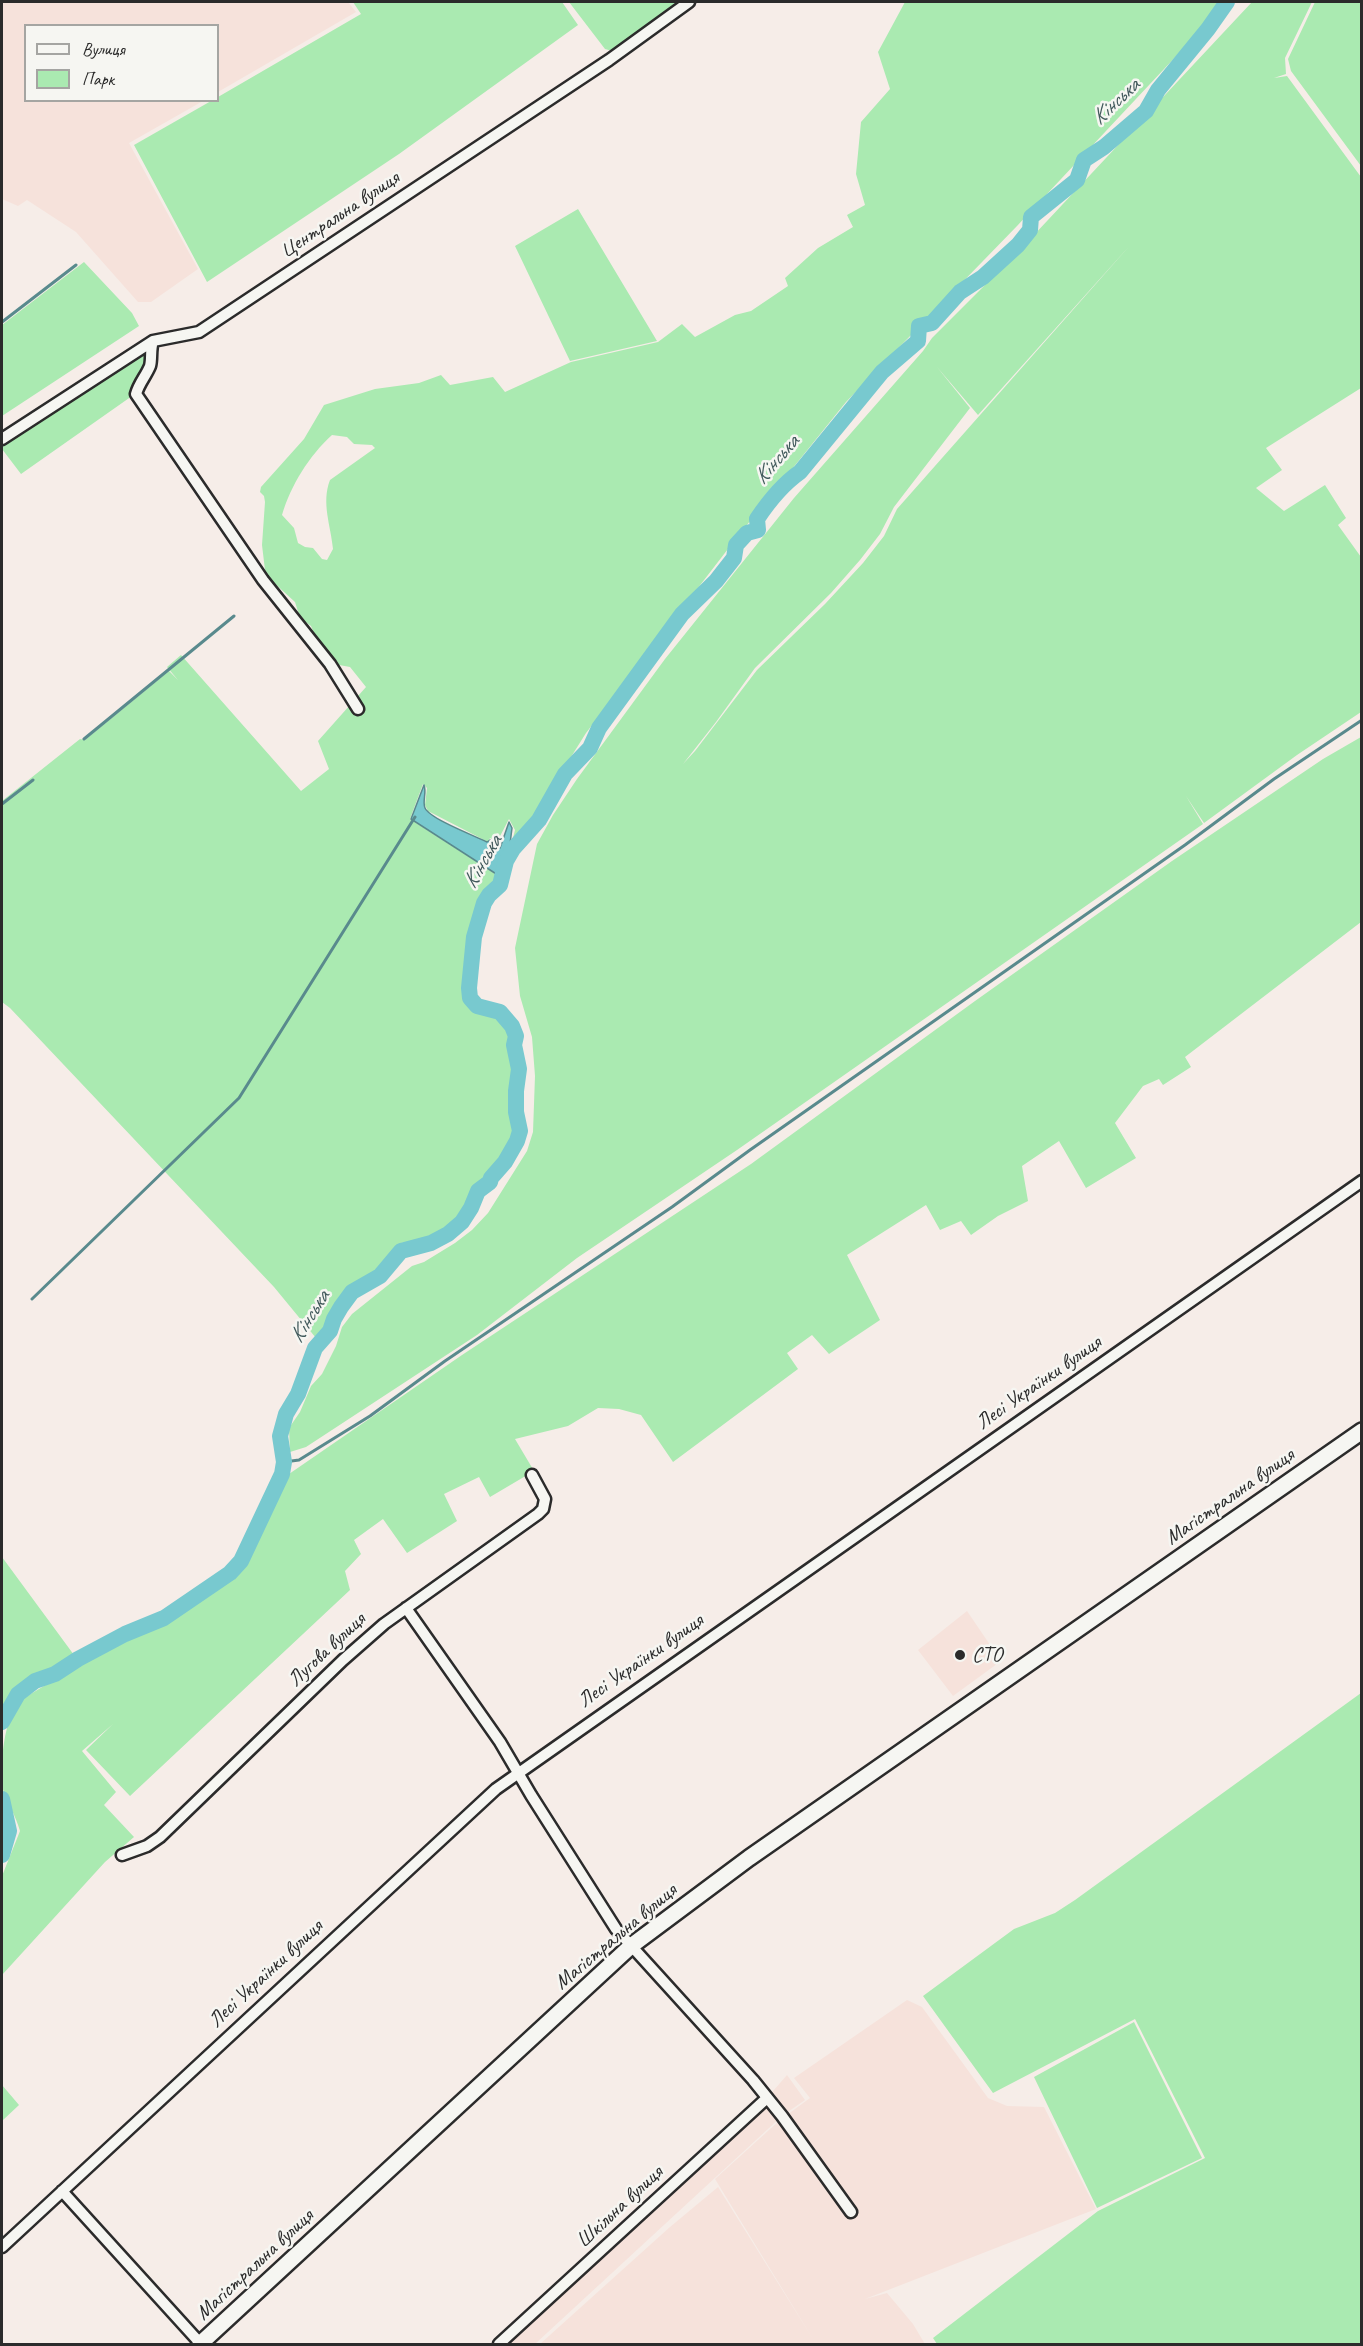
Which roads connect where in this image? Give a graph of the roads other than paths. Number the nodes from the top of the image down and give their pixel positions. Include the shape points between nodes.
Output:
1 (689, 2) edge
2 (153, 341) junction
3 (2, 439) edge
4 (358, 709) dead end
5 (1362, 1181) edge
6 (1362, 1431) edge
7 (532, 1475) dead end
8 (406, 1608) junction
9 (517, 1772) junction
10 (122, 1855) dead end
11 (631, 1946) junction
12 (767, 2098) junction
13 (62, 2191) junction
14 (851, 2212) dead end
15 (2, 2247) edge
16 (201, 2344) edge
17 (499, 2344) edge

1 - 2 street, Центральна вулиця via 609,60 199,332
2 - 3 street, Центральна вулиця
2 - 4 street via 151,363 136,394 256,570 330,664
5 - 9 street, Лесі Українки вулиця
6 - 11 main road, Магістральна вулиця via 749,1858
7 - 8 street, Лугова вулиця via 545,1499 543,1509
8 - 9 street
8 - 10 street, Лугова вулиця via 343,1660 160,1837
9 - 11 street
9 - 13 street, Лесі Українки вулиця
11 - 12 street
11 - 16 main road, Магістральна вулиця
12 - 14 street
12 - 17 street, Шкільна вулиця
13 - 15 street, Лесі Українки вулиця
13 - 16 street

